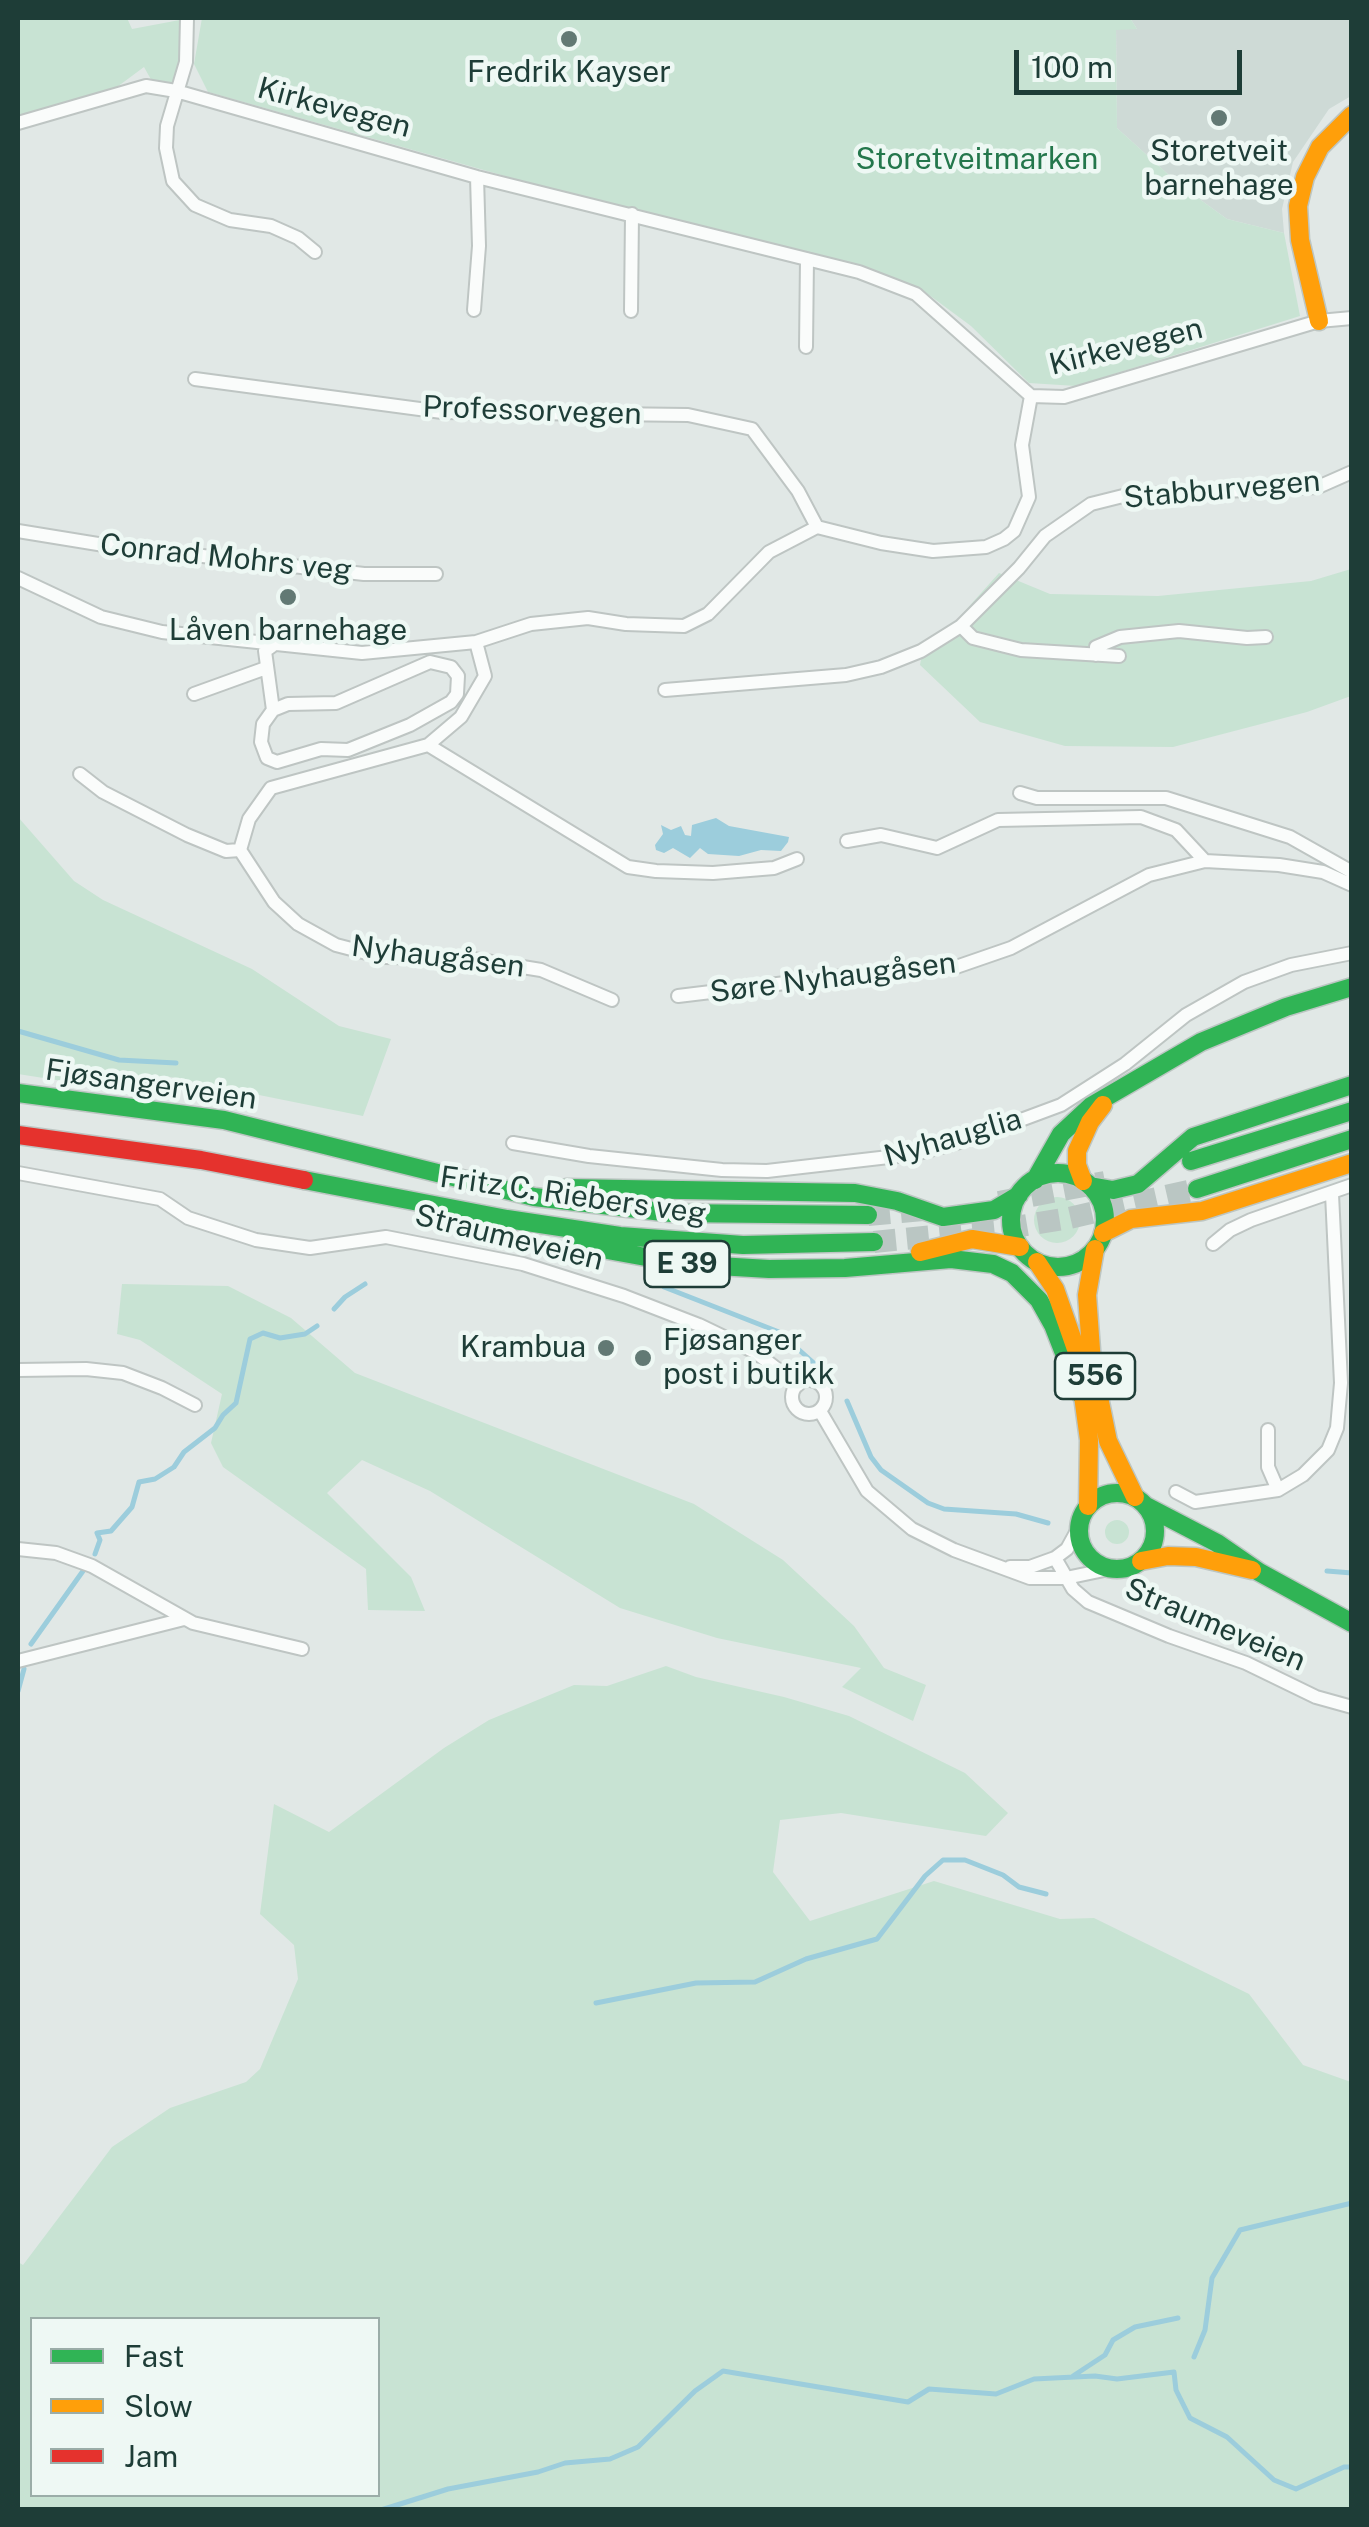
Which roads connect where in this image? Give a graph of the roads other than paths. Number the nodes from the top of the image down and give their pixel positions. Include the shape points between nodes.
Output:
1 (186, 18) edge
2 (176, 91) junction
3 (1352, 114) edge
4 (18, 123) edge
5 (477, 177) junction
6 (632, 214) junction
7 (315, 252) dead end
8 (808, 259) junction
9 (474, 310) dead end
10 (631, 311) dead end
11 (1352, 318) edge
12 (1319, 321) junction
13 (806, 348) dead end
14 (195, 379) dead end
15 (1031, 396) junction
16 (1352, 472) edge
17 (817, 527) junction
18 (18, 531) edge
19 (436, 574) dead end
20 (18, 578) edge
21 (961, 626) junction
22 (1266, 637) dead end
23 (476, 642) junction
24 (272, 646) junction
25 (1096, 655) junction
26 (1119, 656) dead end
27 (266, 668) junction
28 (665, 690) dead end
29 (194, 694) dead end
30 (273, 710) junction
31 (428, 745) junction
32 (80, 774) dead end
33 (1020, 794) dead end
34 (848, 841) dead end
35 (240, 850) junction
36 (797, 859) dead end
37 (1206, 861) junction
38 (1352, 872) edge
39 (1352, 885) edge
40 (1352, 953) edge
41 (1352, 987) edge
42 (678, 996) dead end
43 (612, 1000) dead end
44 (1352, 1086) edge
45 (18, 1093) edge
46 (1107, 1098) junction
47 (1352, 1111) edge
48 (277, 1132) joint
49 (18, 1135) edge
50 (1352, 1139) edge
51 (514, 1143) dead end
52 (1191, 1162) dead end
53 (1352, 1163) edge
54 (18, 1174) edge
55 (1034, 1180) junction
56 (1087, 1183) junction
57 (1352, 1184) edge
58 (493, 1188) junction
59 (1197, 1189) tunnel mouth
60 (1332, 1194) junction
61 (1019, 1195) junction
62 (868, 1215) tunnel mouth
63 (507, 1219) junction
64 (1099, 1241) junction
65 (874, 1242) tunnel mouth
66 (1213, 1244) dead end
67 (1020, 1247) junction
68 (1037, 1262) junction
69 (874, 1266) junction
70 (18, 1370) edge
71 (798, 1385) junction
72 (1080, 1394) junction
73 (195, 1405) dead end
74 (820, 1410) junction
75 (1268, 1430) dead end
76 (1278, 1490) junction
77 (1176, 1492) dead end
78 (1140, 1501) junction
79 (1088, 1506) junction
80 (1078, 1529) junction
81 (18, 1549) edge
82 (1056, 1558) junction
83 (1141, 1561) junction
84 (1002, 1567) junction
85 (1109, 1569) junction
86 (1259, 1572) junction
87 (1066, 1578) junction
88 (184, 1620) junction
89 (1352, 1623) edge
90 (302, 1649) dead end
91 (18, 1661) edge
92 (1352, 1706) edge

1 - 2 street via 186,62
2 - 4 street, Kirkevegen via 146,86
2 - 5 street, Kirkevegen
2 - 7 street via 166,148 183,194 230,220 271,226
3 - 12 main road via 1320,147 1298,206
5 - 6 street, Kirkevegen
5 - 9 street
6 - 8 street, Kirkevegen
6 - 10 street
8 - 13 street
8 - 15 street, Kirkevegen via 916,294
11 - 12 street, Kirkevegen
12 - 15 street, Kirkevegen via 1064,397
14 - 17 street, Professorvegen via 442,412 688,415 752,429
15 - 17 street via 1022,445 1029,497 1004,540 933,552
16 - 21 street, Stabburvegen via 1318,487 1127,495 1091,504 1045,536
17 - 23 street via 770,552 708,614 684,626 588,618 531,624
18 - 19 street, Conrad Mohrs veg via 364,574
20 - 24 street via 100,617
21 - 25 street via 972,638 1020,650
21 - 28 street, Stabburvegen via 921,651 846,675
22 - 25 street via 1179,631 1120,636 1096,647
23 - 24 street via 362,653
23 - 31 street via 484,676 462,716
24 - 27 street via 265,651
25 - 26 street
27 - 29 street
27 - 30 street
30 - 30 street via 260,732 267,758 281,762 321,749 348,750 450,702 457,672 430,662 336,703
31 - 35 street via 271,788 249,819
31 - 36 street via 628,867 714,872 774,868
32 - 35 street via 187,835
33 - 38 street via 1166,798 1290,837
34 - 37 street via 882,835 937,848 998,820 1141,817 1176,830
35 - 43 street, Nyhaugåsen via 274,902 336,945 382,957 468,958 541,970
37 - 39 street, Søre Nyhaugåsen via 1323,872
37 - 42 street, Søre Nyhaugåsen via 1149,875 1010,948 956,967
40 - 51 street, Nyhauglia via 1244,982 1060,1105 916,1154 752,1170 672,1166
41 - 46 main road via 1215,1036
44 - 56 main road via 1192,1137 1138,1184 1112,1190
45 - 48 main road, Fjøsangerveien / E 39
46 - 55 main road via 1067,1126
46 - 56 main road via 1077,1152
47 - 52 main road
48 - 58 main road, Fritz C. Riebers veg / E 39
49 - 63 main road, Fritz C. Riebers veg / E 39
50 - 59 main road
53 - 64 main road via 1202,1211 1132,1219
54 - 71 street, Straumeveien via 160,1199 200,1223 256,1240 310,1248 386,1237 522,1264 715,1332
55 - 56 main road via 1055,1173
55 - 61 main road, E 39
56 - 64 main road via 1103,1208
57 - 60 street
58 - 61 main road, E 39 via 855,1193 943,1218 994,1210
58 - 62 main road, Fritz C. Riebers veg / E 39 via 671,1213
60 - 66 street via 1251,1220
60 - 76 street via 1337,1428 1313,1466
61 - 67 main road via 1012,1216
63 - 65 main road, Fritz C. Riebers veg / E 39 via 706,1242
63 - 69 main road, E 39 via 546,1240 684,1264
64 - 68 main road via 1088,1257 1068,1266
64 - 78 main road, 556 via 1087,1295 1092,1363 1108,1441
67 - 68 main road
67 - 69 main road, E 39 via 972,1239
68 - 72 main road, 556 via 1068,1319
69 - 72 main road, E 39 via 967,1259 1012,1273 1039,1300
70 - 73 street via 123,1373
71 - 74 street via 792,1395 796,1408 806,1414
71 - 74 street via 814,1381 823,1388
72 - 79 main road, 556 via 1089,1440
74 - 84 street, Straumeveien via 847,1462 884,1508 932,1540
75 - 76 street via 1268,1467
76 - 77 street via 1195,1502
78 - 79 main road via 1110,1493
78 - 83 main road, 556 via 1155,1528
78 - 86 main road, Straumeveien
79 - 80 main road, 556
80 - 82 street
80 - 85 main road via 1086,1554
81 - 88 street via 82,1562
82 - 84 street, Straumeveien
82 - 87 street, Straumeveien
83 - 85 main road
83 - 86 main road, Straumeveien via 1196,1557
84 - 87 street, Straumeveien via 1030,1578
85 - 87 street, Straumeveien
86 - 89 main road, Straumeveien
87 - 92 street, Straumeveien via 1088,1602
88 - 90 street
88 - 91 street

